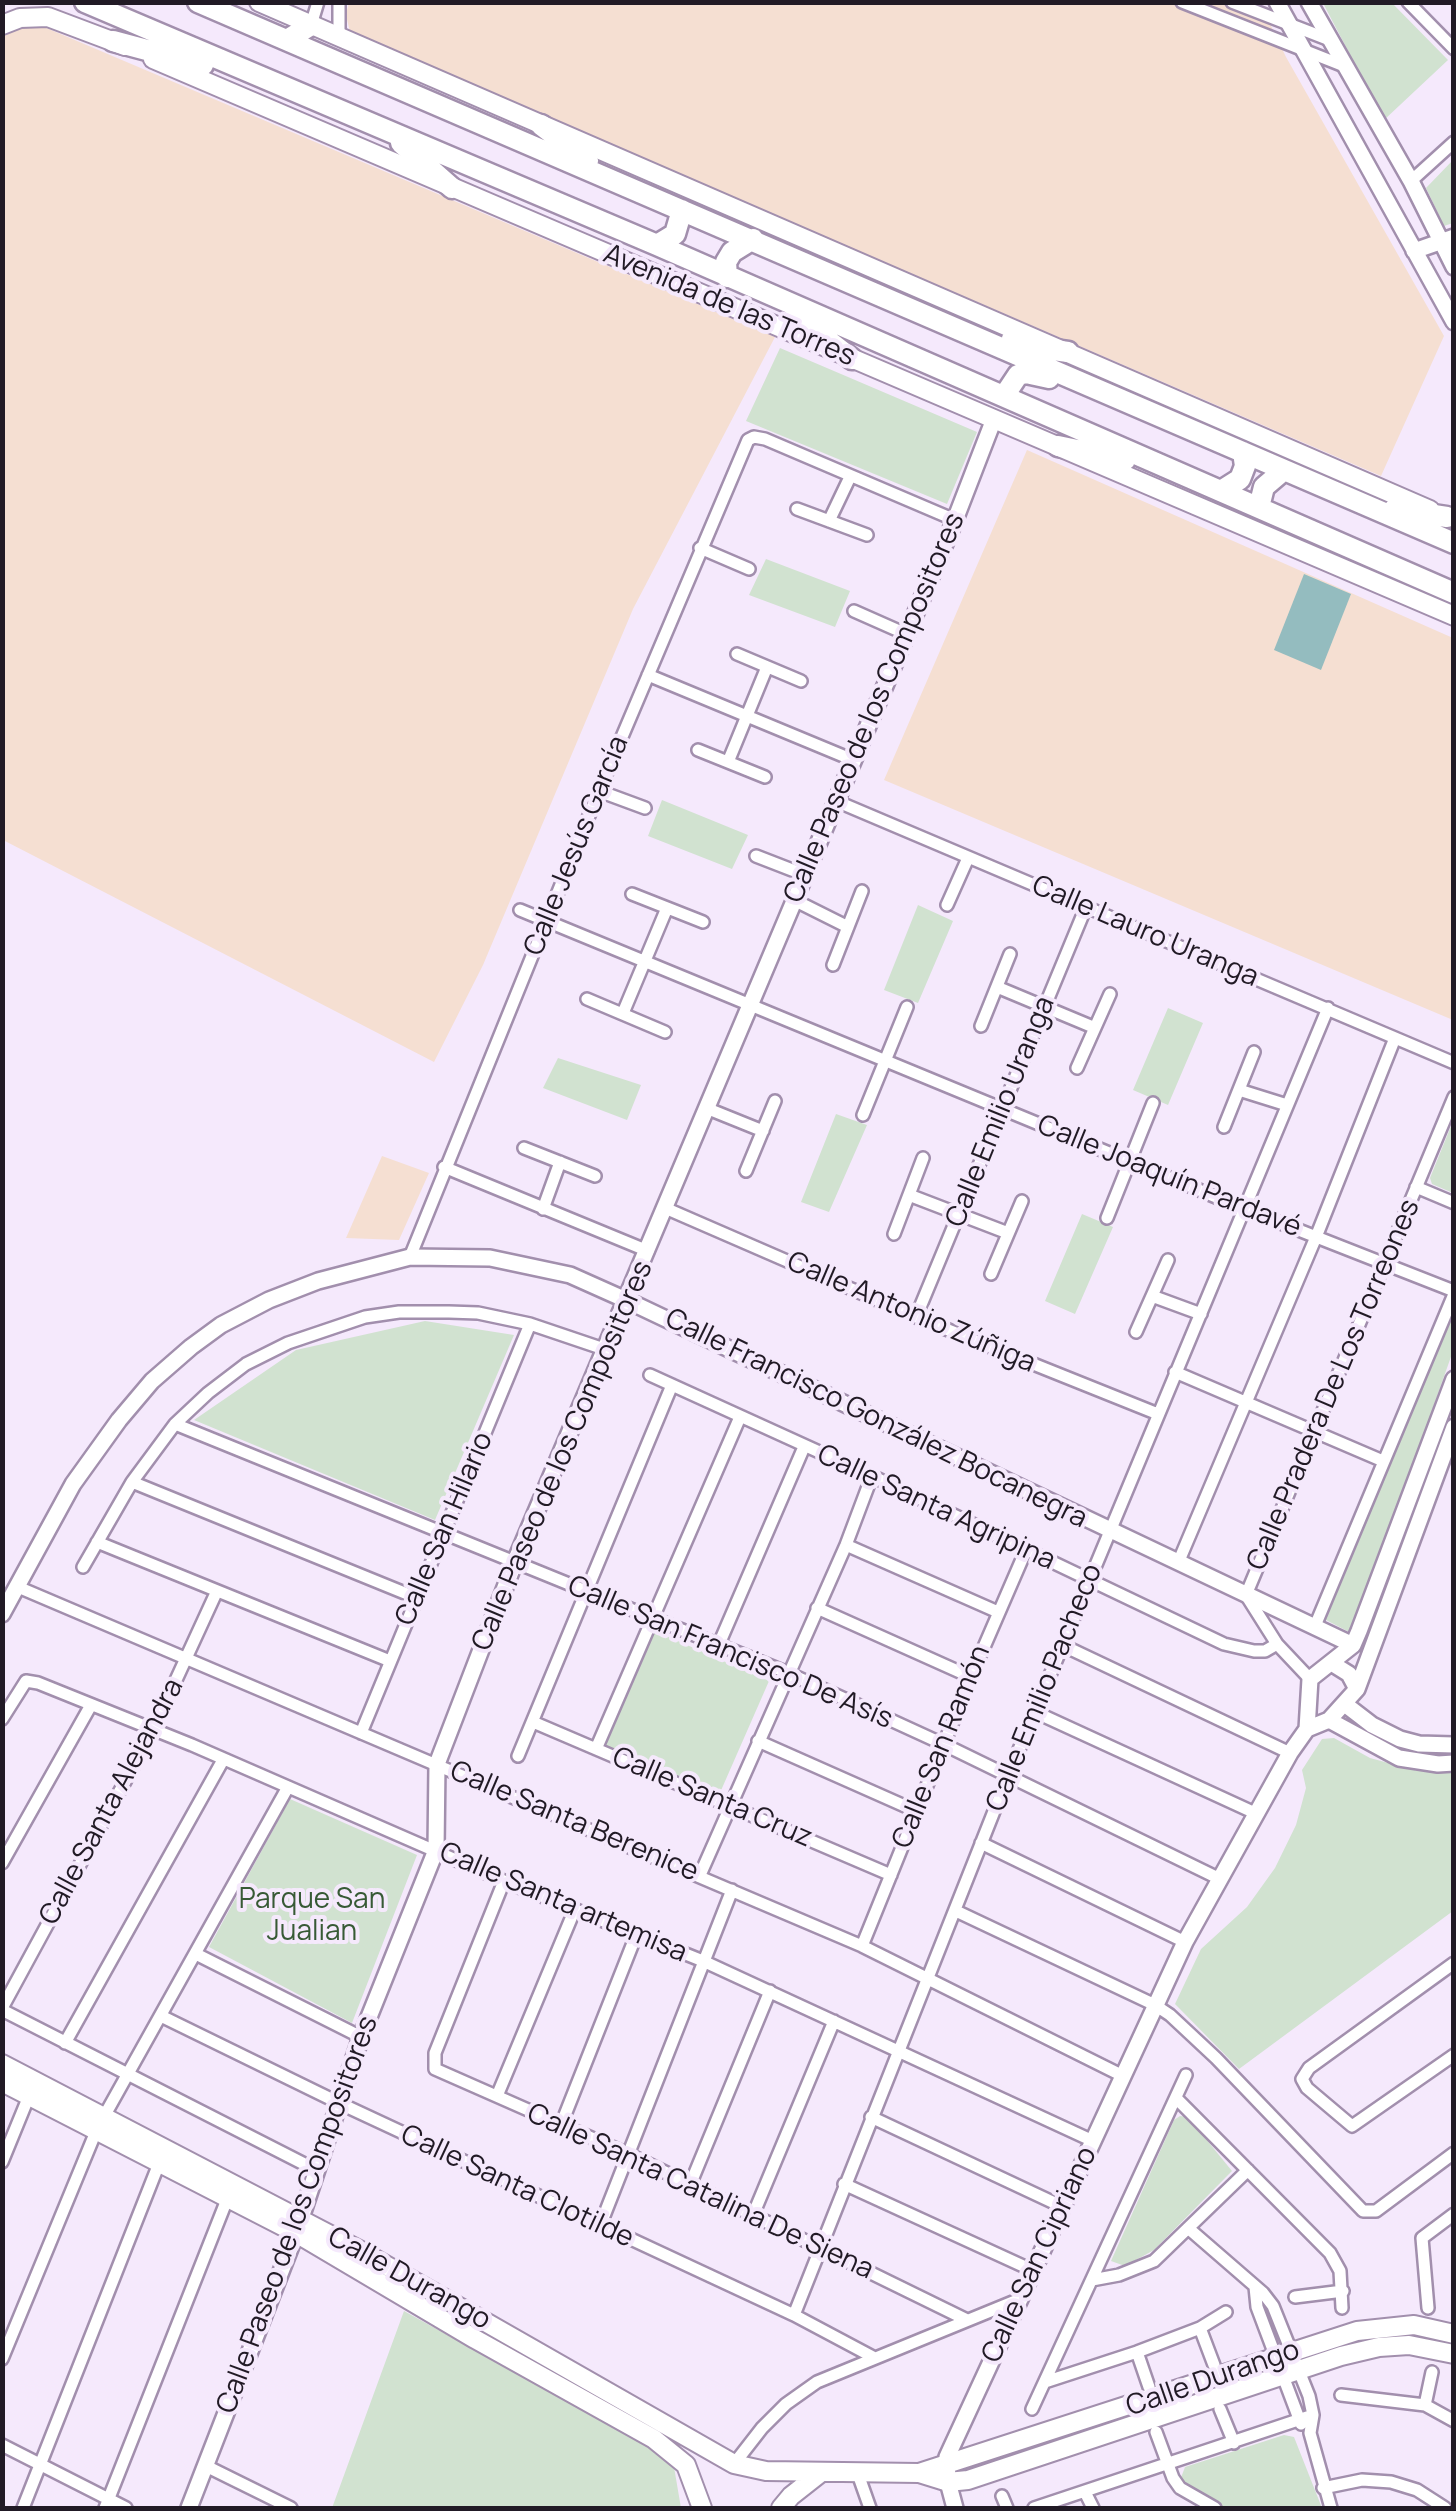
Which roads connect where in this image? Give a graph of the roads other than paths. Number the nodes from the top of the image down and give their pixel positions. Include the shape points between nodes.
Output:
1 (85, 2) edge
2 (198, 2) edge
3 (259, 2) edge
4 (318, 2) edge
5 (339, 2) edge
6 (1182, 2) edge
7 (1277, 2) edge
8 (1309, 2) edge
9 (1408, 2) edge
10 (1236, 3) edge
11 (2, 25) edge
12 (311, 25) junction
13 (1290, 26) junction
14 (339, 36) junction
15 (286, 40) junction
16 (1330, 40) junction
17 (113, 41) junction
18 (1302, 49) junction
19 (1454, 49) edge
20 (1344, 66) junction
21 (268, 82) junction
22 (541, 125) junction
23 (385, 129) junction
24 (1454, 142) edge
25 (613, 181) junction
26 (1411, 181) junction
27 (452, 188) junction
28 (682, 210) junction
29 (753, 239) junction
30 (657, 245) junction
31 (1449, 251) edge
32 (1418, 258) junction
33 (727, 277) junction
34 (766, 293) junction
35 (1454, 322) edge
36 (984, 340) junction
37 (1068, 352) junction
38 (852, 358) junction
39 (1004, 396) junction
40 (1114, 396) junction
41 (994, 419) junction
42 (1058, 446) junction
43 (1243, 452) junction
44 (1160, 466) junction
45 (1284, 470) junction
46 (850, 476) junction
47 (1222, 491) junction
48 (1362, 504) junction
49 (797, 508) dead end
50 (1259, 508) junction
51 (1450, 518) edge
52 (955, 520) junction
53 (828, 521) junction
54 (867, 535) dead end
55 (1454, 543) edge
56 (700, 548) junction
57 (749, 569) dead end
58 (1401, 570) junction
59 (1454, 593) edge
60 (1454, 608) edge
61 (854, 611) dead end
62 (1454, 616) edge
63 (906, 634) junction
64 (737, 654) dead end
65 (767, 667) junction
66 (648, 675) junction
67 (800, 681) dead end
68 (746, 717) junction
69 (698, 750) dead end
70 (854, 760) junction
71 (728, 762) junction
72 (765, 776) dead end
73 (599, 791) junction
74 (836, 800) junction
75 (645, 808) dead end
76 (756, 856) dead end
77 (968, 858) junction
78 (805, 875) junction
79 (862, 891) dead end
80 (632, 894) dead end
81 (794, 900) junction
82 (947, 904) dead end
83 (1086, 906) junction
84 (668, 908) junction
85 (520, 910) dead end
86 (546, 921) junction
87 (704, 922) dead end
88 (848, 927) junction
89 (1010, 954) dead end
90 (644, 962) junction
91 (833, 965) dead end
92 (997, 987) junction
93 (1110, 994) dead end
94 (588, 999) dead end
95 (748, 1004) junction
96 (1045, 1005) junction
97 (907, 1007) dead end
98 (1328, 1008) junction
99 (623, 1013) junction
100 (981, 1026) dead end
101 (1094, 1027) junction
102 (665, 1032) dead end
103 (1396, 1038) junction
104 (1254, 1052) dead end
105 (884, 1060) junction
106 (1454, 1063) edge
107 (1077, 1068) dead end
108 (1238, 1090) junction
109 (1454, 1097) edge
110 (775, 1101) dead end
111 (1154, 1103) dead end
112 (1287, 1105) junction
113 (706, 1108) junction
114 (1004, 1109) junction
115 (863, 1115) dead end
116 (1224, 1127) dead end
117 (763, 1131) junction
118 (524, 1148) dead end
119 (923, 1158) dead end
120 (1130, 1161) junction
121 (560, 1162) junction
122 (444, 1168) junction
123 (746, 1171) dead end
124 (595, 1176) dead end
125 (1416, 1187) junction
126 (909, 1195) junction
127 (1022, 1201) dead end
128 (1454, 1203) edge
129 (665, 1208) junction
130 (543, 1209) junction
131 (1244, 1209) junction
132 (959, 1214) junction
133 (1107, 1218) dead end
134 (1008, 1233) junction
135 (894, 1234) dead end
136 (1316, 1237) junction
137 (648, 1251) junction
138 (410, 1257) junction
139 (1168, 1260) dead end
140 (1385, 1263) junction
141 (991, 1274) dead end
142 (1454, 1293) edge
143 (1152, 1296) junction
144 (626, 1300) junction
145 (1201, 1314) junction
146 (916, 1317) junction
147 (530, 1324) junction
148 (1136, 1332) dead end
149 (604, 1349) junction
150 (1175, 1372) junction
151 (650, 1375) dead end
152 (1454, 1379) edge
153 (672, 1385) junction
154 (1245, 1404) junction
155 (1158, 1414) junction
156 (740, 1417) junction
157 (175, 1424) junction
158 (1454, 1427) edge
159 (1314, 1432) junction
160 (804, 1446) junction
161 (1449, 1455) edge
162 (1383, 1460) junction
163 (872, 1476) junction
164 (132, 1482) junction
165 (1108, 1530) junction
166 (444, 1534) junction
167 (97, 1542) junction
168 (846, 1545) junction
169 (1026, 1550) junction
170 (1178, 1563) junction
171 (514, 1564) junction
172 (83, 1567) dead end
173 (1088, 1580) junction
174 (18, 1587) junction
175 (586, 1590) junction
176 (216, 1592) junction
177 (1246, 1594) junction
178 (416, 1598) junction
179 (817, 1608) junction
180 (998, 1612) junction
181 (2, 1614) edge
182 (656, 1618) junction
183 (1314, 1626) junction
184 (719, 1644) junction
185 (1277, 1644) junction
186 (1353, 1645) junction
187 (1062, 1646) junction
188 (187, 1659) junction
189 (390, 1661) junction
190 (1333, 1664) junction
191 (788, 1673) junction
192 (970, 1677) junction
193 (1310, 1679) junction
194 (1357, 1690) junction
195 (1346, 1705) junction
196 (90, 1706) junction
197 (1034, 1712) junction
198 (2, 1718) edge
199 (1328, 1720) junction
200 (532, 1722) junction
201 (1307, 1729) junction
202 (153, 1730) junction
203 (361, 1733) junction
204 (758, 1741) junction
205 (943, 1744) junction
206 (1454, 1744) edge
207 (596, 1750) junction
208 (1290, 1753) junction
209 (518, 1756) dead end
210 (222, 1760) junction
211 (1454, 1763) edge
212 (438, 1764) junction
213 (1008, 1776) junction
214 (288, 1787) junction
215 (730, 1806) junction
216 (916, 1811) junction
217 (1255, 1814) junction
218 (982, 1843) junction
219 (436, 1850) junction
220 (2, 1863) edge
221 (891, 1874) junction
222 (700, 1875) junction
223 (1220, 1879) junction
224 (504, 1880) junction
225 (732, 1890) junction
226 (574, 1909) junction
227 (956, 1911) junction
228 (637, 1933) junction
229 (1185, 1942) junction
230 (862, 1946) junction
231 (196, 1954) junction
232 (703, 1961) junction
233 (1454, 1962) edge
234 (927, 1979) junction
235 (770, 1991) junction
236 (1155, 2005) junction
237 (2, 2009) edge
238 (161, 2016) junction
239 (834, 2020) junction
240 (361, 2037) junction
241 (65, 2043) junction
242 (898, 2051) junction
243 (1454, 2056) edge
244 (2, 2064) edge
245 (128, 2074) junction
246 (1186, 2075) dead end
247 (1123, 2076) junction
248 (2, 2082) edge
249 (29, 2096) junction
250 (497, 2096) junction
251 (1176, 2098) junction
252 (338, 2104) junction
253 (871, 2117) junction
254 (100, 2123) junction
255 (562, 2125) junction
256 (1093, 2141) junction
257 (1454, 2153) edge
258 (628, 2154) junction
259 (160, 2160) junction
260 (2, 2162) edge
261 (316, 2170) junction
262 (1248, 2170) junction
263 (690, 2184) junction
264 (844, 2184) junction
265 (228, 2197) junction
266 (1063, 2207) junction
267 (753, 2216) junction
268 (1452, 2217) edge
269 (299, 2226) junction
270 (600, 2226) junction
271 (1188, 2228) junction
272 (819, 2248) junction
273 (1034, 2272) junction
274 (1092, 2280) junction
275 (1254, 2287) junction
276 (1343, 2291) junction
277 (1295, 2297) dead end
278 (1020, 2299) junction
279 (1342, 2308) dead end
280 (1428, 2308) dead end
281 (1226, 2312) dead end
282 (794, 2315) junction
283 (1280, 2319) junction
284 (968, 2320) junction
285 (1266, 2325) junction
286 (1200, 2328) junction
287 (1454, 2334) edge
288 (1138, 2352) junction
289 (1454, 2354) edge
290 (873, 2357) junction
291 (2, 2359) edge
292 (1287, 2364) junction
293 (1214, 2366) dead end
294 (1432, 2372) dead end
295 (1045, 2382) junction
296 (1149, 2387) dead end
297 (1342, 2395) dead end
298 (1425, 2405) junction
299 (1032, 2409) dead end
300 (1220, 2409) dead end
301 (1313, 2416) junction
302 (1298, 2420) junction
303 (1454, 2421) edge
304 (1156, 2432) dead end
305 (1310, 2433) junction
306 (689, 2440) junction
307 (1234, 2443) junction
308 (2, 2444) edge
309 (678, 2457) junction
310 (41, 2464) junction
311 (734, 2464) junction
312 (1168, 2464) junction
313 (206, 2466) junction
314 (781, 2473) junction
315 (819, 2474) junction
316 (858, 2474) junction
317 (947, 2474) junction
318 (1323, 2488) junction
319 (1084, 2492) junction
320 (786, 2502) edge
321 (106, 2504) edge
322 (23, 2508) edge
323 (126, 2508) edge
324 (189, 2508) edge
325 (291, 2508) edge
326 (702, 2508) edge
327 (870, 2508) edge
328 (956, 2508) edge
329 (1034, 2508) edge
330 (1093, 2508) edge
331 (1215, 2508) edge
332 (1331, 2508) edge
333 (1445, 2508) edge

1 - 21 highway, Avenida de las Torres
2 - 15 highway
3 - 12 main road
4 - 12 street
5 - 14 street
6 - 18 street
7 - 13 street
8 - 16 street
9 - 19 street
10 - 13 street
11 - 17 main road, Avenida de las Torres via 48,17
12 - 14 main road
12 - 15 highway
13 - 16 street
13 - 18 street
14 - 22 main road
15 - 25 highway
16 - 20 street
17 - 21 highway
17 - 27 main road, Avenida de las Torres
18 - 20 street
18 - 32 street
20 - 26 street
21 - 23 highway, Avenida de las Torres
22 - 25 highway
22 - 37 main road
23 - 27 highway
23 - 30 highway, Avenida de las Torres
24 - 26 street
25 - 28 highway
26 - 31 street
27 - 38 main road, Avenida de las Torres
28 - 29 highway
28 - 30 highway via 675,234
29 - 33 highway via 732,252
29 - 36 highway
30 - 33 highway, Avenida de las Torres
31 - 32 street
32 - 35 street
33 - 34 highway, Avenida de las Torres
34 - 38 highway
34 - 39 highway, Avenida de las Torres
36 - 37 highway via 1004,336
36 - 40 highway
37 - 51 main road
38 - 41 main road, Avenida de las Torres
39 - 40 highway via 1012,380 1026,373
39 - 44 highway, Avenida de las Torres
40 - 43 highway
41 - 42 main road, Avenida de las Torres
41 - 52 street, Calle Paseo de los Compositores
42 - 44 highway
42 - 62 main road, Avenida de las Torres
43 - 45 highway
43 - 47 highway via 1240,479
44 - 47 highway, Avenida de las Torres
45 - 48 highway
45 - 50 highway via 1264,487
46 - 52 street
46 - 53 street
46 - 56 street, Calle Jesús García via 750,438
47 - 50 highway, Avenida de las Torres
48 - 51 highway
48 - 55 highway
49 - 53 street
50 - 58 highway, Avenida de las Torres
52 - 63 street, Calle Paseo de los Compositores
53 - 54 street
56 - 57 street
56 - 66 street, Calle Jesús García
58 - 59 highway, Avenida de las Torres
58 - 60 highway
61 - 63 street
63 - 70 street, Calle Paseo de los Compositores
64 - 65 street
65 - 67 street
65 - 68 street
66 - 68 street
66 - 73 street, Calle Jesús García
68 - 70 street
68 - 71 street
69 - 71 street
70 - 74 street, Calle Paseo de los Compositores
71 - 72 street
73 - 75 street
73 - 86 street, Calle Jesús García
74 - 77 street, Calle Lauro Uranga
74 - 78 street, Calle Paseo de los Compositores
76 - 78 street
77 - 82 street
77 - 83 street, Calle Lauro Uranga
78 - 81 street, Calle Paseo de los Compositores
79 - 88 street
80 - 84 street
81 - 88 street
81 - 95 street, Calle Paseo de los Compositores
83 - 96 street, Calle Emilio Uranga
83 - 98 street, Calle Lauro Uranga
84 - 87 street
84 - 90 street
85 - 86 street, Calle Joaquín Pardavé
86 - 90 street, Calle Joaquín Pardavé
86 - 122 street, Calle Jesús García
88 - 91 street
89 - 92 street
90 - 95 street, Calle Joaquín Pardavé
90 - 99 street
92 - 96 street
92 - 100 street
93 - 101 street
94 - 99 street
95 - 105 street, Calle Joaquín Pardavé
95 - 113 street, Calle Paseo de los Compositores
96 - 101 street
96 - 114 street, Calle Emilio Uranga
97 - 105 street
98 - 103 street, Calle Lauro Uranga
98 - 112 street, Calle Emilio Pacheco
99 - 102 street
101 - 107 street
103 - 106 street, Calle Lauro Uranga
103 - 136 street
104 - 108 street
105 - 114 street, Calle Joaquín Pardavé
105 - 115 street
108 - 112 street
108 - 116 street
109 - 125 street, Calle Pradera De Los Torreones
110 - 117 street
111 - 120 street
112 - 131 street, Calle Emilio Pacheco
113 - 117 street
113 - 129 street, Calle Paseo de los Compositores
114 - 120 street, Calle Joaquín Pardavé
114 - 132 street, Calle Emilio Uranga
117 - 123 street
118 - 121 street
119 - 126 street
120 - 131 street, Calle Joaquín Pardavé
120 - 133 street
121 - 124 street
121 - 130 street
122 - 130 street
122 - 138 street, Calle Jesús García
125 - 128 street, Calle Pradera De Los Torreones
125 - 140 street, Calle Pradera De Los Torreones
126 - 132 street
126 - 135 street
127 - 134 street
129 - 137 street, Calle Paseo de los Compositores
129 - 146 street, Calle Antonio Zúñiga
130 - 137 street
131 - 136 street, Calle Joaquín Pardavé
131 - 145 street, Calle Emilio Pacheco
132 - 134 street
132 - 146 street, Calle Emilio Uranga
134 - 141 street
136 - 140 street, Calle Joaquín Pardavé
136 - 154 street
137 - 144 street, Calle Paseo de los Compositores
138 - 144 street, Calle Francisco González Bocanegra via 532,1265
138 - 174 street, Calle Francisco González Bocanegra via 269,1300 191,1347 118,1420 73,1484
139 - 143 street
140 - 142 street, Calle Joaquín Pardavé
140 - 159 street, Calle Pradera De Los Torreones
142 - 162 street
143 - 145 street
143 - 148 street
144 - 149 street, Calle Paseo de los Compositores
144 - 165 street, Calle Francisco González Bocanegra
145 - 150 street, Calle Emilio Pacheco
146 - 155 street, Calle Antonio Zúñiga
147 - 149 street
147 - 157 street via 478,1313 365,1317 246,1364
147 - 166 street, Calle San Hilario
149 - 171 street, Calle Paseo de los Compositores
150 - 154 street
150 - 155 street, Calle Emilio Pacheco
151 - 153 street, Calle Santa Agripina
152 - 186 street
153 - 156 street, Calle Santa Agripina
153 - 175 street
154 - 159 street
154 - 170 street
155 - 165 street, Calle Emilio Pacheco
156 - 160 street, Calle Santa Agripina
156 - 182 street
157 - 164 street
157 - 166 street, Calle San Francisco De Asís
158 - 161 street
159 - 162 street
159 - 177 street, Calle Pradera De Los Torreones
160 - 163 street, Calle Santa Agripina
160 - 184 street
161 - 194 street
162 - 183 street
163 - 168 street
163 - 169 street, Calle Santa Agripina
164 - 167 street
164 - 178 street
165 - 170 street, Calle Francisco González Bocanegra
165 - 173 street, Calle Emilio Pacheco
166 - 171 street, Calle San Francisco De Asís
166 - 178 street, Calle San Hilario
167 - 172 street
167 - 176 street
168 - 179 street
168 - 180 street
169 - 173 street, Calle Santa Agripina
169 - 180 street, Calle San Ramón
170 - 177 street, Calle Francisco González Bocanegra
171 - 175 street, Calle San Francisco De Asís
171 - 212 street, Calle Paseo de los Compositores
173 - 185 street, Calle Santa Agripina via 1224,1644 1254,1651
173 - 187 street, Calle Emilio Pacheco
174 - 181 street, Calle Francisco González Bocanegra
174 - 188 street, Calle Santa Berenice
175 - 182 street, Calle San Francisco De Asís
175 - 200 street
176 - 188 street, Calle Santa Alejandra
176 - 189 street
177 - 183 street, Calle Francisco González Bocanegra
177 - 185 street, Calle Pradera De Los Torreones
178 - 189 street, Calle San Hilario
179 - 191 street
179 - 192 street
180 - 192 street, Calle San Ramón
182 - 184 street, Calle San Francisco De Asís
182 - 207 street
183 - 186 street, Calle Francisco González Bocanegra
184 - 191 street, Calle San Francisco De Asís
185 - 193 street, Calle Pradera De Los Torreones
186 - 190 street
187 - 197 street, Calle Emilio Pacheco
187 - 208 street
188 - 202 street, Calle Santa Alejandra
188 - 203 street, Calle Santa Berenice
189 - 203 street, Calle San Hilario
190 - 193 street
190 - 194 street
191 - 204 street
191 - 205 street, Calle San Francisco De Asís
192 - 205 street, Calle San Ramón
193 - 201 street
194 - 195 street
195 - 199 street
195 - 206 street via 1400,1739
196 - 198 street, Calle Santa artemisa via 26,1682
196 - 202 street, Calle Santa artemisa
196 - 220 street
197 - 213 street, Calle Emilio Pacheco
197 - 217 street
199 - 201 street
199 - 211 street via 1399,1758
200 - 207 street, Calle Santa Cruz
200 - 209 street
201 - 208 street, Calle San Cipriano
202 - 210 street, Calle Santa artemisa
202 - 237 street, Calle Santa Alejandra
203 - 212 street, Calle Santa Berenice
204 - 215 street
204 - 216 street
205 - 213 street, Calle San Francisco De Asís
205 - 216 street, Calle San Ramón
207 - 215 street, Calle Santa Cruz
208 - 217 street, Calle San Cipriano
210 - 214 street, Calle Santa artemisa
210 - 241 street
212 - 219 street, Calle Paseo de los Compositores
212 - 222 street, Calle Santa Berenice
213 - 218 street, Calle Emilio Pacheco
213 - 223 street, Calle San Francisco De Asís
214 - 219 street, Calle Santa artemisa
214 - 231 street
215 - 221 street, Calle Santa Cruz
215 - 222 street
216 - 221 street, Calle San Ramón
217 - 223 street, Calle San Cipriano
218 - 227 street, Calle Emilio Pacheco
218 - 229 street
219 - 224 street, Calle Santa artemisa
219 - 240 street, Calle Paseo de los Compositores
221 - 230 street, Calle San Ramón
222 - 225 street, Calle Santa Berenice
223 - 229 street, Calle San Cipriano
224 - 226 street, Calle Santa artemisa
224 - 250 street, Calle Santa Catalina De Siena via 434,2065
225 - 230 street, Calle Santa Berenice
225 - 232 street
226 - 228 street, Calle Santa artemisa
226 - 250 street
227 - 234 street, Calle Emilio Pacheco
227 - 236 street
228 - 232 street, Calle Santa artemisa
228 - 255 street
229 - 236 street, Calle San Cipriano
230 - 234 street, Calle Santa Berenice
231 - 238 street
231 - 240 street
232 - 235 street, Calle Santa artemisa
232 - 258 street
233 - 243 street via 1302,2078 1352,2126
234 - 242 street, Calle Emilio Pacheco
234 - 247 street, Calle Santa Berenice
235 - 239 street, Calle Santa artemisa
235 - 263 street
236 - 247 street, Calle San Cipriano
236 - 257 street via 1188,2029 1363,2211 1376,2211
237 - 241 street
238 - 245 street
238 - 252 street, Calle Santa Clotilde
239 - 242 street, Calle Santa artemisa
239 - 267 street
240 - 252 street, Calle Paseo de los Compositores
241 - 245 street
242 - 253 street, Calle Emilio Pacheco
242 - 256 street, Calle Santa artemisa
244 - 254 main road, Calle Durango
245 - 254 street
245 - 261 street
246 - 251 street
247 - 256 street, Calle San Cipriano
248 - 249 main road, Calle Durango
249 - 254 main road, Calle Durango
249 - 260 street
250 - 255 street, Calle Santa Catalina De Siena
251 - 262 street
251 - 274 street
252 - 261 street, Calle Paseo de los Compositores
252 - 270 street, Calle Santa Clotilde
253 - 264 street, Calle Emilio Pacheco
253 - 266 street
254 - 259 main road, Calle Durango
254 - 269 main road, Calle Durango
254 - 291 street
255 - 258 street, Calle Santa Catalina De Siena
256 - 266 street, Calle San Cipriano
258 - 263 street, Calle Santa Catalina De Siena
258 - 270 street
259 - 265 main road, Calle Durango
259 - 310 street
261 - 269 street, Calle Paseo de los Compositores
262 - 271 street
262 - 276 street via 1330,2253
263 - 267 street, Calle Santa Catalina De Siena
264 - 272 street, Calle Emilio Pacheco
264 - 273 street
265 - 269 main road, Calle Durango
265 - 321 street
266 - 273 street, Calle San Cipriano
267 - 272 street, Calle Santa Catalina De Siena
268 - 280 street via 1422,2238
269 - 306 main road, Calle Durango
269 - 309 main road, Calle Durango
269 - 313 street, Calle Paseo de los Compositores
270 - 282 street, Calle Santa Clotilde
271 - 274 street via 1138,2269
271 - 275 street
272 - 282 street, Calle Emilio Pacheco
272 - 284 street, Calle Santa Catalina De Siena
273 - 278 street, Calle San Cipriano
274 - 295 street
275 - 283 street
275 - 285 street
276 - 277 street
276 - 279 street
278 - 284 street
278 - 317 street, Calle San Cipriano via 947,2457
281 - 286 street
282 - 290 street, Calle Santa Clotilde
283 - 285 street
283 - 292 street
284 - 290 street
285 - 292 street
286 - 288 street
286 - 293 street
287 - 292 main road, Calle Durango via 1386,2326
288 - 295 street
288 - 296 street
289 - 292 main road, Calle Durango via 1409,2344
290 - 311 street via 786,2404
292 - 301 street
292 - 302 street
292 - 317 main road, Calle Durango
294 - 298 street
295 - 299 street
297 - 298 street
298 - 303 street
300 - 307 street
301 - 302 street
301 - 305 street
302 - 305 street
302 - 307 street
304 - 312 street
305 - 318 street
306 - 309 main road
306 - 311 main road, Calle Durango
307 - 312 street
308 - 310 street
309 - 326 main road
310 - 321 street
310 - 322 street
311 - 314 main road, Calle Durango
312 - 319 street
312 - 331 street via 1180,2488
313 - 324 street, Calle Paseo de los Compositores
313 - 325 street
314 - 315 main road, Calle Durango
314 - 320 main road via 789,2484
315 - 316 main road, Calle Durango
315 - 320 main road
316 - 317 main road, Calle Durango
316 - 327 street
317 - 328 street
318 - 332 street
318 - 333 street via 1392,2482
319 - 329 street
319 - 330 street
321 - 323 street

